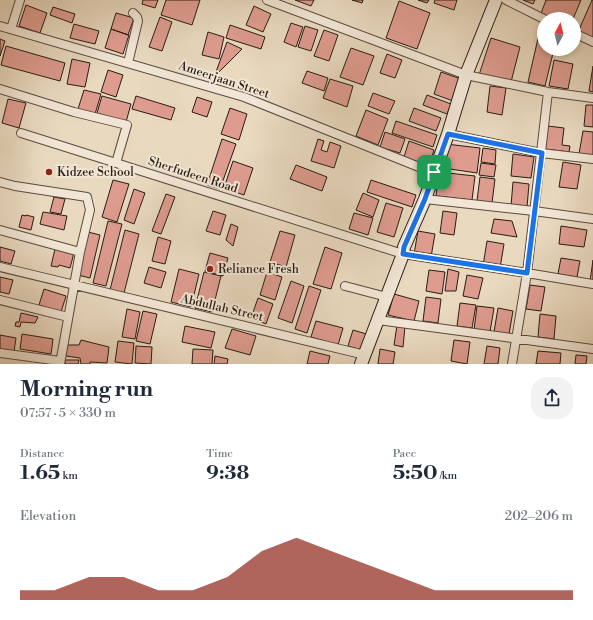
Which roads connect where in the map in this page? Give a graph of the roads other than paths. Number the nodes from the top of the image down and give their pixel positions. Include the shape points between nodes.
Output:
1 (20, 0) edge
2 (267, 0) edge
3 (496, 0) edge
4 (506, 0) edge
5 (133, 13) dead end
6 (537, 16) edge
7 (0, 26) edge
8 (11, 29) junction
9 (581, 36) edge
10 (593, 42) edge
11 (128, 63) junction
12 (466, 75) junction
13 (0, 89) edge
14 (548, 92) junction
15 (593, 98) edge
16 (21, 133) dead end
17 (448, 134) junction
18 (542, 153) junction
19 (593, 159) edge
20 (116, 163) junction
21 (434, 172) junction
22 (0, 182) edge
23 (425, 199) junction
24 (534, 211) junction
25 (593, 219) edge
26 (0, 230) edge
27 (80, 252) junction
28 (403, 254) junction
29 (0, 267) edge
30 (527, 273) junction
31 (593, 284) edge
32 (74, 285) junction
33 (345, 286) dead end
34 (387, 297) junction
35 (0, 300) edge
36 (68, 317) junction
37 (378, 320) junction
38 (515, 339) junction
39 (593, 349) edge
40 (0, 353) edge
41 (363, 359) edge
42 (60, 363) edge
43 (512, 364) edge

1 - 8 street
2 - 12 street
3 - 12 street
4 - 6 street
5 - 11 street via 138,21
7 - 8 street, Ameerjaan Street
8 - 11 street, Ameerjaan Street
9 - 10 street
11 - 21 street, Ameerjaan Street via 244,97
12 - 14 street
12 - 17 street
13 - 20 street via 126,125
14 - 15 street
14 - 18 street
16 - 20 street, Sherfudeen Road
17 - 18 street
17 - 21 street
18 - 19 street
18 - 24 street
20 - 28 street, Sherfudeen Road
21 - 23 street
22 - 27 street via 87,197 90,210
23 - 24 street
23 - 28 street
24 - 25 street
24 - 30 street
26 - 27 street
27 - 32 street
28 - 30 street, Sherfudeen Road
28 - 34 street
29 - 32 street, Abdullah Street
30 - 31 street, Sherfudeen Road
30 - 38 street
32 - 36 street
32 - 41 street, Abdullah Street
33 - 34 street
34 - 37 street
35 - 36 street
36 - 42 street
37 - 38 street
37 - 41 street
38 - 39 street
38 - 43 street
40 - 42 street

